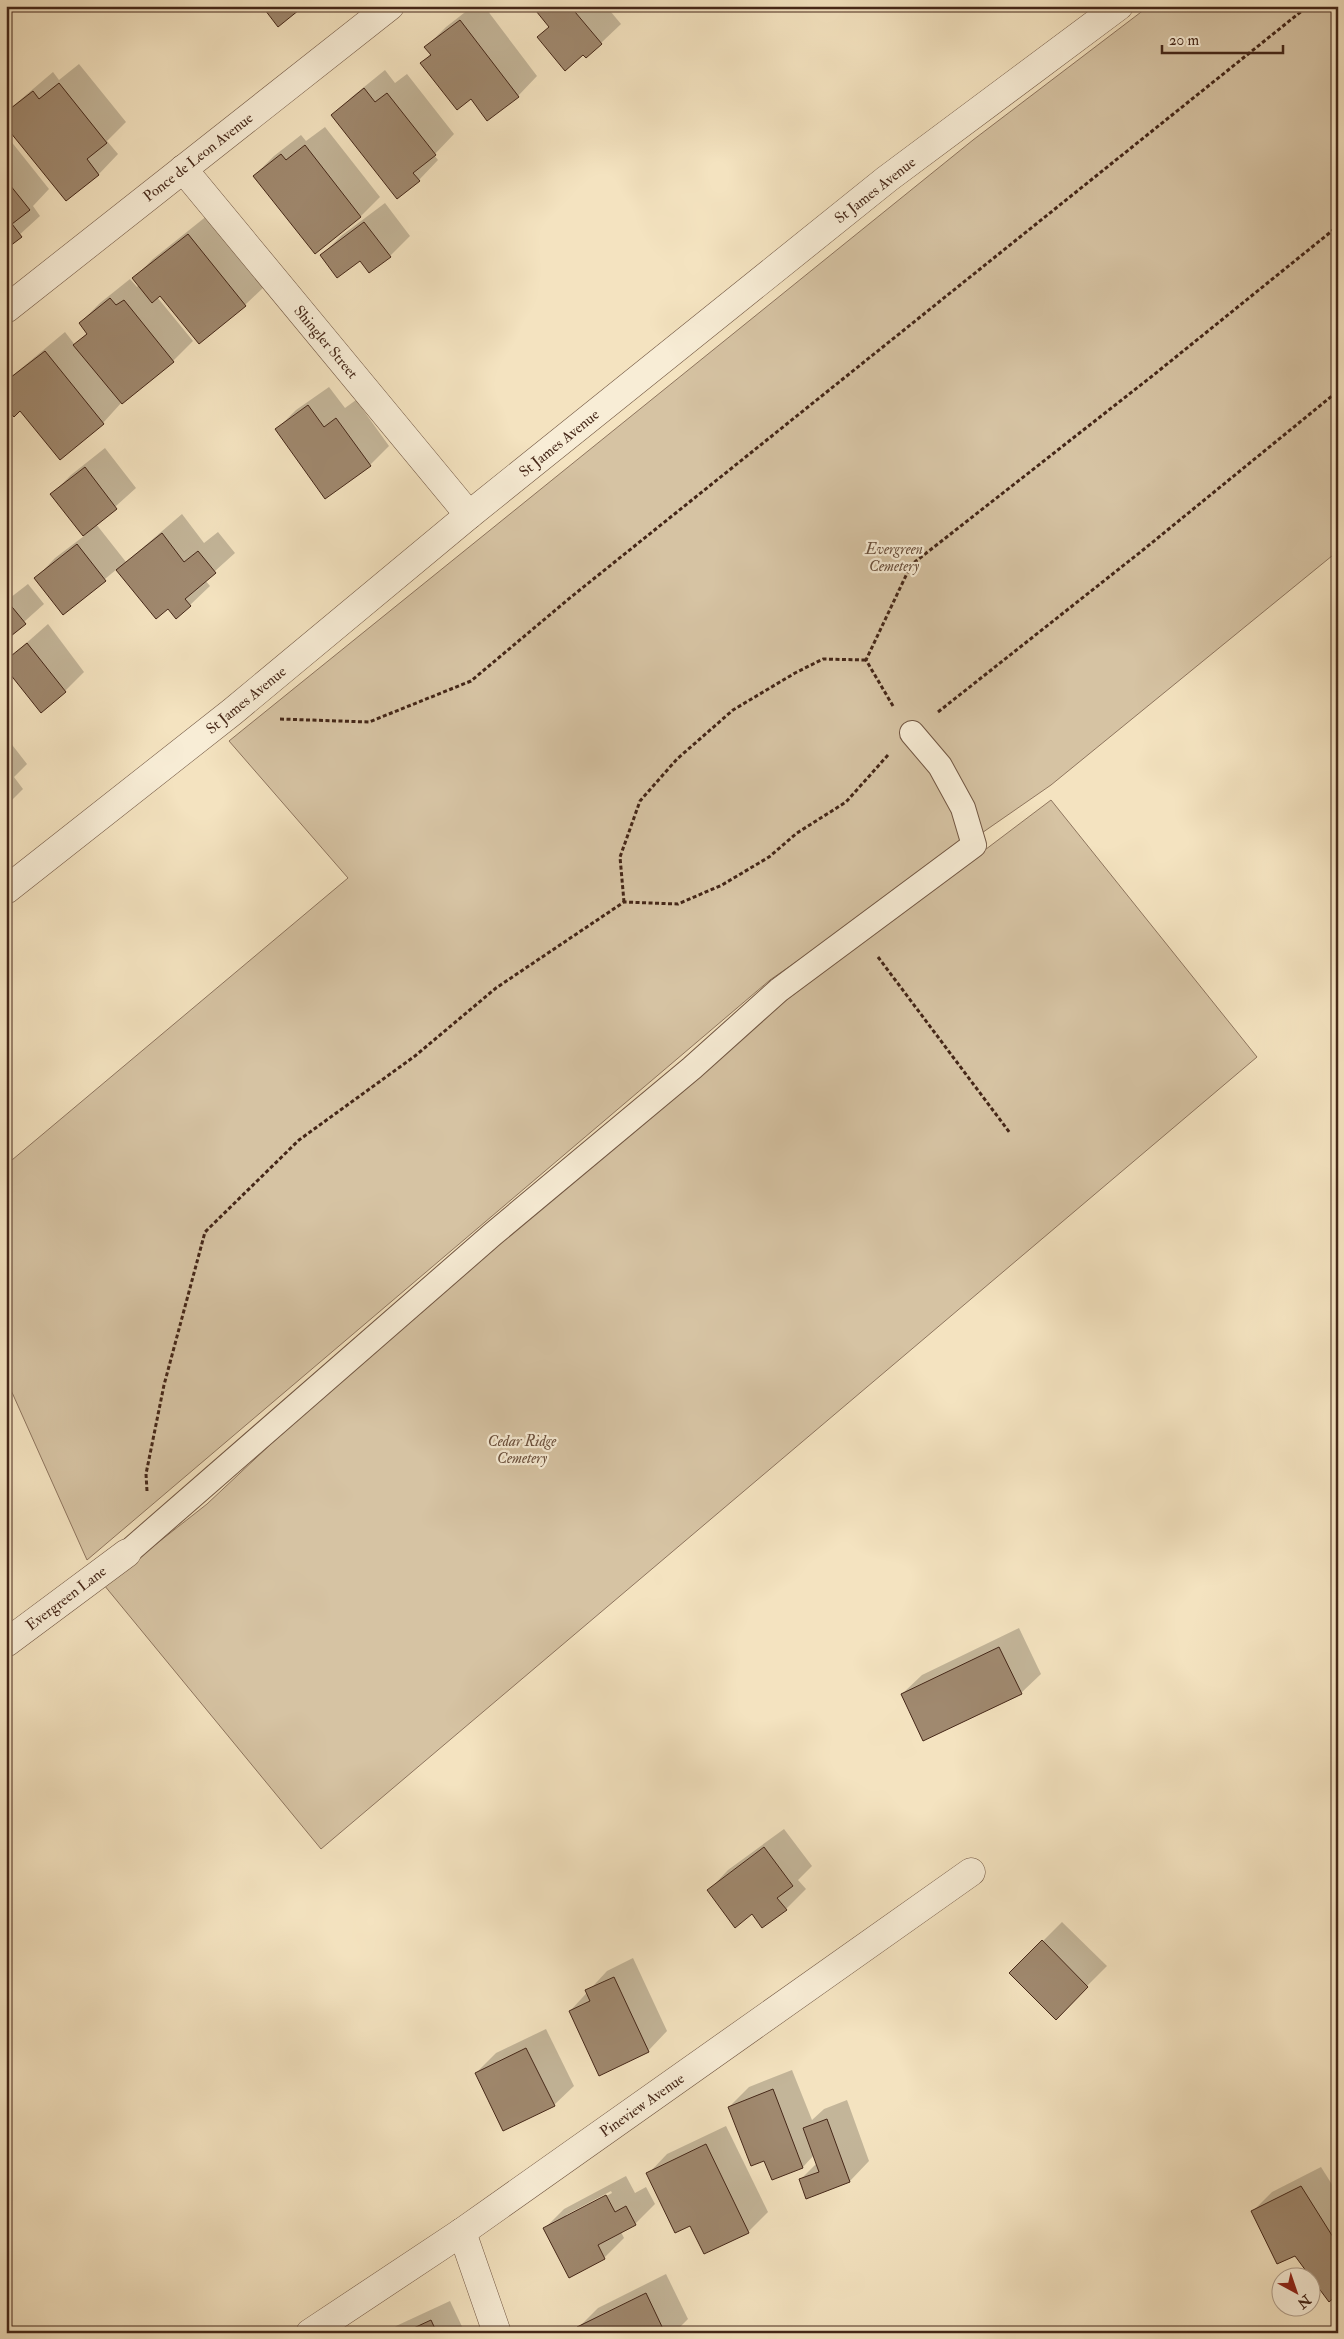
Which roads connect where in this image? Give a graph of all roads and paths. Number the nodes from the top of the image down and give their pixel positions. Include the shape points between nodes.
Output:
1 (390, 6) edge
2 (1119, 6) edge
3 (1308, 6) edge
4 (183, 169) junction
5 (1338, 226) edge
6 (6, 309) edge
7 (1338, 391) edge
8 (469, 515) junction
9 (866, 660) junction
10 (232, 712) junction
11 (912, 733) junction
12 (6, 890) edge
13 (624, 902) junction
14 (858, 930) junction
15 (1010, 1133) dead end
16 (151, 1532) junction
17 (127, 1553) joint
18 (6, 1643) edge
19 (971, 1872) dead end
20 (462, 2232) junction
21 (310, 2333) edge
22 (497, 2333) edge

1 - 4 street, Ponce de Leon Avenue
2 - 8 street, St James Avenue via 887,179
3 - 10 path via 471,681 369,722 291,720
4 - 6 street, Ponce de Leon Avenue
4 - 8 street, Shingler Street
5 - 9 path via 911,566
7 - 11 path
8 - 10 street, St James Avenue
9 - 11 path
9 - 13 path via 823,659 733,710 677,759 640,801 620,857
10 - 12 street, St James Avenue
11 - 13 path via 874,769 846,802 730,881 678,904
11 - 14 lane via 940,766 963,808 974,845
13 - 16 path via 496,988 415,1056 299,1140 205,1232 164,1385 146,1474
14 - 15 path
14 - 16 lane via 779,990
16 - 17 lane
17 - 18 street, Evergreen Lane
19 - 20 street, Pineview Avenue
20 - 21 street, Pineview Avenue
20 - 22 street

